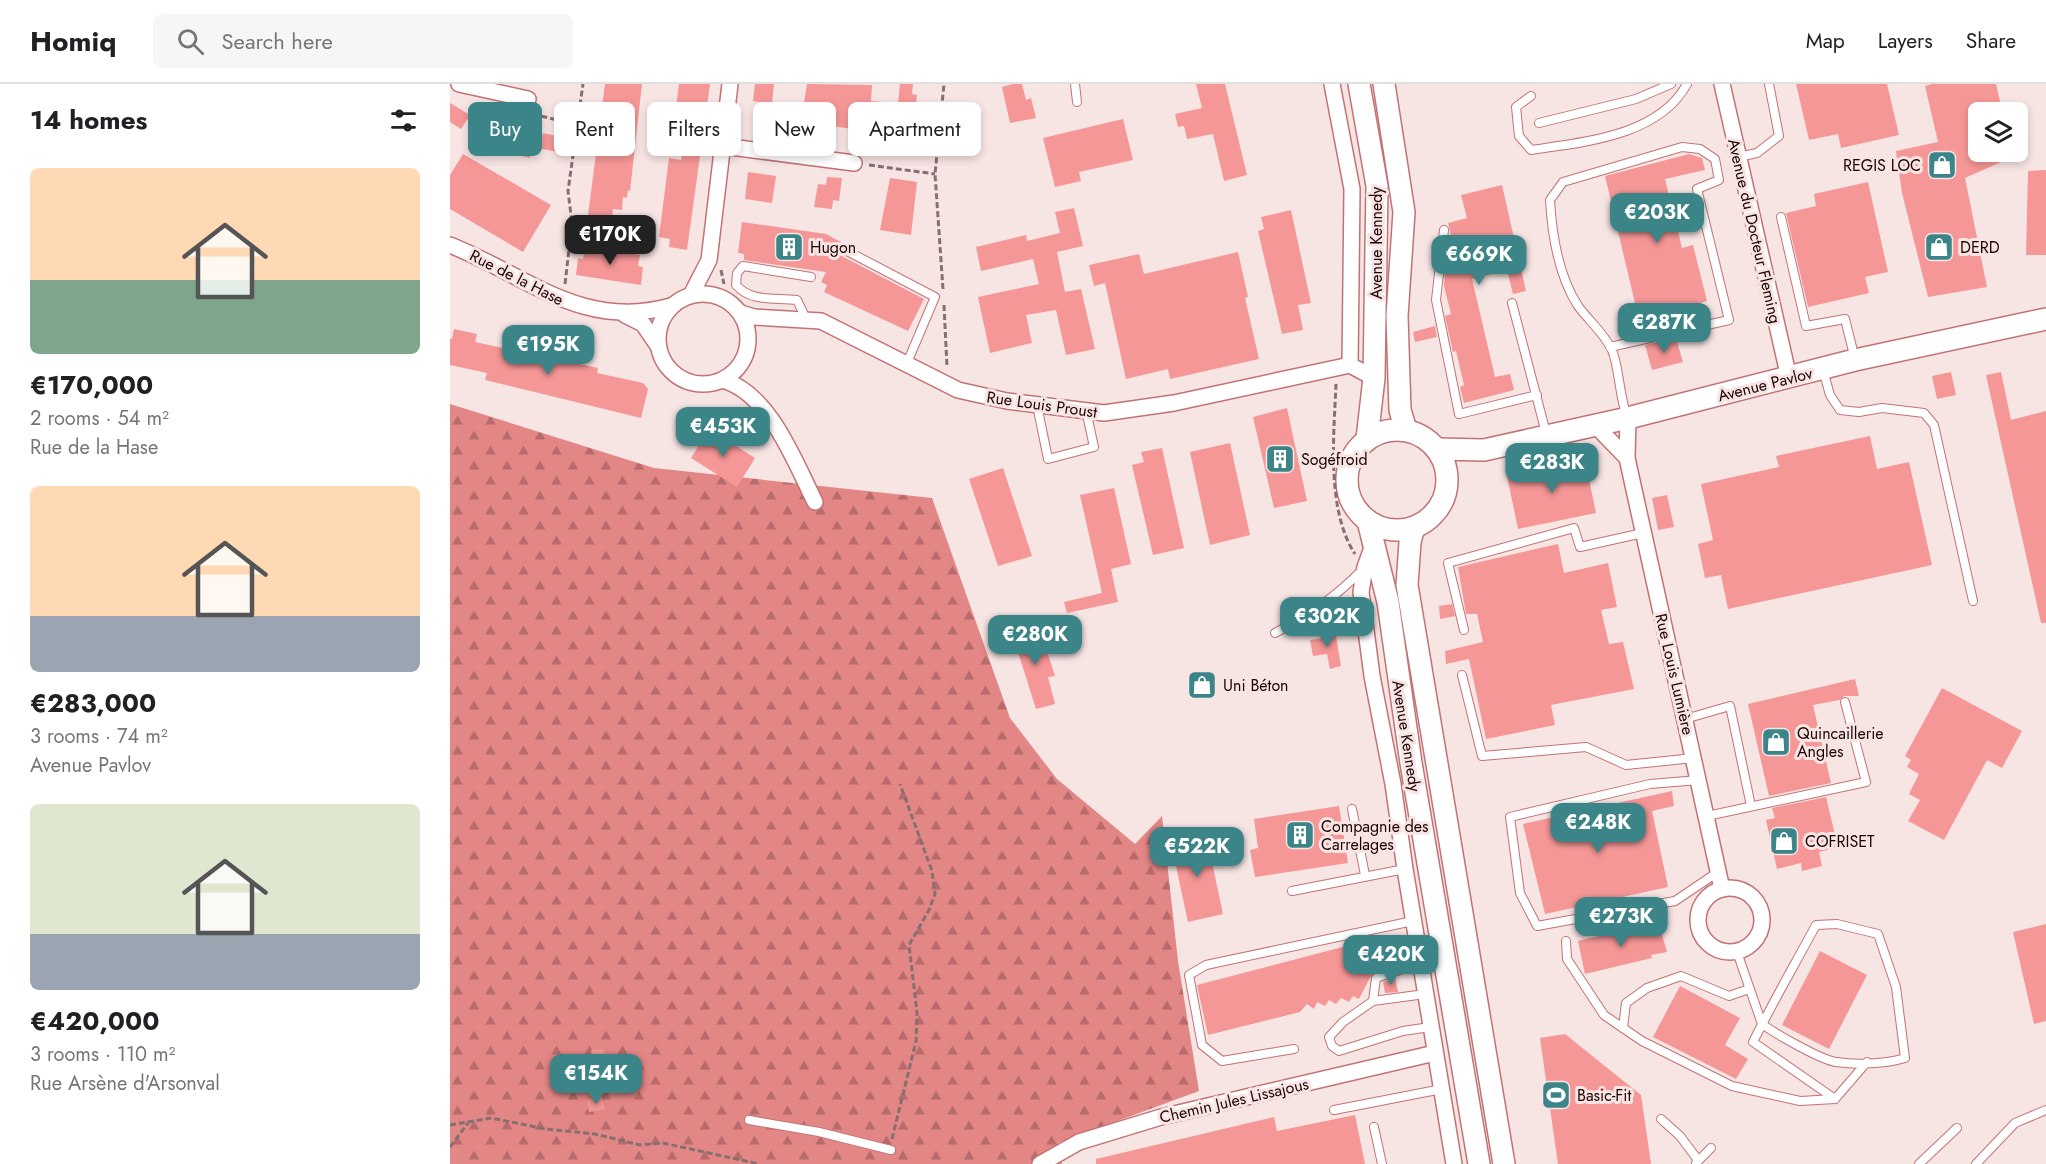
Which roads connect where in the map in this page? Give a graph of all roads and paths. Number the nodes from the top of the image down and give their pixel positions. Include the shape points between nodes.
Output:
1 (459, 84) edge
2 (583, 84) edge
3 (730, 84) edge
4 (944, 84) edge
5 (1075, 84) edge
6 (1332, 84) edge
7 (1359, 84) edge
8 (1384, 84) edge
9 (1671, 84) edge
10 (1687, 84) edge
11 (1722, 84) edge
12 (1769, 84) edge
13 (1531, 96) dead end
14 (528, 99) joint
15 (580, 102) edge
16 (728, 102) edge
17 (1077, 102) dead end
18 (554, 119) edge
19 (1539, 123) dead end
20 (741, 148) edge
21 (573, 156) edge
22 (722, 156) edge
23 (1738, 157) junction
24 (854, 163) joint
25 (935, 174) junction
26 (1781, 217) dead end
27 (1444, 230) dead end
28 (450, 244) edge
29 (849, 252) dead end
30 (709, 260) junction
31 (811, 276) dead end
32 (567, 288) dead end
33 (724, 292) junction
34 (691, 295) junction
35 (1512, 303) dead end
36 (670, 306) junction
37 (620, 313) junction
38 (741, 313) junction
39 (782, 318) junction
40 (2046, 319) edge
41 (806, 320) junction
42 (749, 338) junction
43 (658, 346) junction
44 (1610, 347) junction
45 (1855, 360) junction
46 (740, 363) junction
47 (907, 363) junction
48 (1343, 366) junction
49 (1823, 369) junction
50 (1374, 378) junction
51 (1789, 378) junction
52 (722, 380) junction
53 (946, 384) junction
54 (748, 392) junction
55 (1537, 395) junction
56 (1037, 405) junction
57 (1086, 411) junction
58 (1628, 418) junction
59 (1595, 425) junction
60 (1406, 430) junction
61 (1546, 435) junction
62 (1367, 439) junction
63 (1437, 449) junction
64 (1484, 450) junction
65 (1627, 458) junction
66 (1447, 481) junction
67 (815, 502) dead end
68 (1368, 521) junction
69 (1414, 527) junction
70 (1643, 533) junction
71 (1373, 545) junction
72 (1365, 567) junction
73 (1973, 601) dead end
74 (1314, 612) junction
75 (1365, 616) junction
76 (1464, 630) dead end
77 (1275, 633) dead end
78 (1462, 675) dead end
79 (1845, 702) dead end
80 (1685, 719) junction
81 (1694, 758) junction
82 (1699, 780) junction
83 (900, 784) dead end
84 (1751, 806) junction
85 (1353, 809) dead end
86 (1707, 816) junction
87 (1405, 868) junction
88 (1718, 872) junction
89 (1365, 875) junction
90 (1722, 889) junction
91 (1292, 891) dead end
92 (1413, 921) junction
93 (1566, 941) dead end
94 (1737, 952) junction
95 (1420, 963) junction
96 (1749, 990) junction
97 (1425, 994) junction
98 (1373, 1001) junction
99 (1762, 1024) junction
100 (1430, 1027) junction
101 (1623, 1028) junction
102 (1294, 1049) dead end
103 (1435, 1053) junction
104 (1867, 1062) junction
105 (1442, 1089) junction
106 (1835, 1099) junction
107 (1334, 1110) dead end
108 (2046, 1110) edge
109 (1661, 1119) dead end
110 (749, 1120) dead end
111 (469, 1121) junction
112 (450, 1125) edge
113 (1374, 1127) dead end
114 (1957, 1128) dead end
115 (450, 1148) edge
116 (1711, 1148) dead end
117 (891, 1150) joint
118 (1697, 1162) edge
119 (759, 1164) edge
120 (1040, 1164) edge
121 (1382, 1164) edge
122 (1454, 1164) edge
123 (1479, 1164) edge
124 (1504, 1164) edge
125 (1919, 1164) edge
126 (1976, 1164) edge

1 - 14 street
2 - 15 path
3 - 16 street
4 - 25 path
5 - 17 lane
6 - 48 street via 1352,189
7 - 50 main road, Avenue Kennedy via 1377,186
8 - 60 main road, Avenue Kennedy via 1404,212 1397,316 1400,410
9 - 19 lane via 1636,99
10 - 13 lane via 1677,102 1640,126 1597,140 1531,150 1519,136 1516,107
11 - 23 street, Avenue du Docteur Fleming
12 - 23 lane via 1779,136 1757,153
14 - 18 path via 541,116
20 - 24 street
21 - 32 path via 568,191 572,223 564,282
22 - 30 street
23 - 51 street, Avenue du Docteur Fleming
24 - 25 path
25 - 53 path via 948,361
26 - 45 lane via 1806,326 1845,319
27 - 55 lane via 1436,300 1459,414
28 - 37 street, Rue de la Hase via 485,258 567,303
29 - 47 lane via 935,297
30 - 33 street via 715,288
30 - 33 path via 722,261
30 - 34 street
31 - 41 lane via 743,266 736,273 736,285 744,294 759,299 797,300
33 - 34 street
33 - 38 street
34 - 36 street
35 - 55 lane
36 - 37 street via 647,313
36 - 43 street via 658,330
37 - 43 street via 643,324
38 - 39 street, Rue Louis Proust
38 - 42 street
39 - 41 street, Rue Louis Proust
39 - 42 street
40 - 45 main road, Avenue Pavlov
41 - 47 street, Rue Louis Proust via 821,321
42 - 46 street
43 - 52 street via 664,363 687,382
44 - 44 lane via 1568,285 1553,238 1550,200 1563,182 1682,147 1700,149 1715,159 1719,180 1697,189 1729,321
44 - 58 lane
45 - 49 main road, Avenue Pavlov
46 - 52 street
46 - 54 street
47 - 53 street, Rue Louis Proust
48 - 50 street
48 - 57 street, Rue Louis Proust via 1174,403 1104,413
48 - 72 path via 1333,455 1338,504 1350,545
49 - 51 main road, Avenue Pavlov
49 - 73 lane via 1830,395 1840,410 1882,408 1924,413 1934,425
50 - 62 main road, Avenue Kennedy
51 - 58 main road, Avenue Pavlov
52 - 54 street
53 - 56 street, Rue Louis Proust via 958,390
54 - 67 street via 779,430
55 - 61 lane
56 - 57 street, Rue Louis Proust
56 - 57 lane via 1048,459 1094,447
58 - 59 main road, Avenue Pavlov
58 - 65 street, Rue Louis Lumière
59 - 61 main road, Avenue Pavlov
59 - 65 street
60 - 62 main road via 1392,429
60 - 63 main road
61 - 64 main road, Avenue Pavlov
62 - 68 main road via 1348,465 1346,480 1349,496
63 - 64 main road, Avenue Pavlov
63 - 66 main road
64 - 66 main road, Avenue Pavlov
65 - 70 street, Rue Louis Lumière
66 - 69 main road via 1437,509
68 - 69 main road via 1383,528
68 - 71 main road, Avenue Kennedy
69 - 124 main road, Avenue Kennedy via 1407,585
70 - 76 lane via 1580,548 1574,528 1448,564
70 - 80 street, Rue Louis Lumière
71 - 72 street
71 - 123 main road, Avenue Kennedy via 1388,602 1411,763
72 - 74 lane via 1339,594
72 - 75 street via 1361,592
74 - 75 lane via 1347,607
74 - 77 lane
75 - 87 street
78 - 81 lane via 1482,756 1586,747 1626,765
79 - 84 lane via 1866,782
80 - 81 street, Rue Louis Lumière
80 - 84 lane via 1730,706
81 - 82 street, Rue Louis Lumière
82 - 86 street, Rue Louis Lumière
82 - 88 lane via 1650,784 1510,817 1520,893 1537,926 1675,901
83 - 117 path via 932,872 934,894 930,910 909,945 917,1012 916,1041
84 - 86 lane
85 - 89 lane
86 - 88 street, Rue Louis Lumière
87 - 89 lane
87 - 92 street
88 - 90 street, Rue Louis Lumière
89 - 91 lane
90 - 94 street via 1702,904 1699,928 1713,948
90 - 94 street via 1744,891 1759,907 1761,929 1756,940
92 - 95 street
92 - 102 lane via 1206,965 1189,975 1202,1045 1222,1060
93 - 101 lane via 1567,958 1604,1015
94 - 96 lane
95 - 97 street
95 - 98 lane via 1376,978
96 - 99 lane
96 - 101 lane via 1729,996 1680,976 1647,988 1626,1003
97 - 98 lane
97 - 100 street
98 - 100 lane via 1329,1037 1332,1046 1339,1051 1403,1031
99 - 104 lane via 1834,1062
99 - 104 lane via 1816,925 1837,924 1878,934 1896,987 1905,1058
99 - 106 lane via 1753,1042
100 - 103 street
101 - 106 lane via 1732,1086 1800,1101
103 - 105 street
103 - 120 street, Chemin Jules Lissajous via 1161,1117 1080,1142
104 - 106 lane
105 - 107 lane
105 - 122 street
108 - 126 lane via 2015,1123
109 - 118 lane via 1680,1136
110 - 117 lane
111 - 112 path
111 - 115 path
111 - 119 path via 491,1118 640,1144 663,1143
113 - 121 lane
114 - 125 lane
116 - 118 lane

